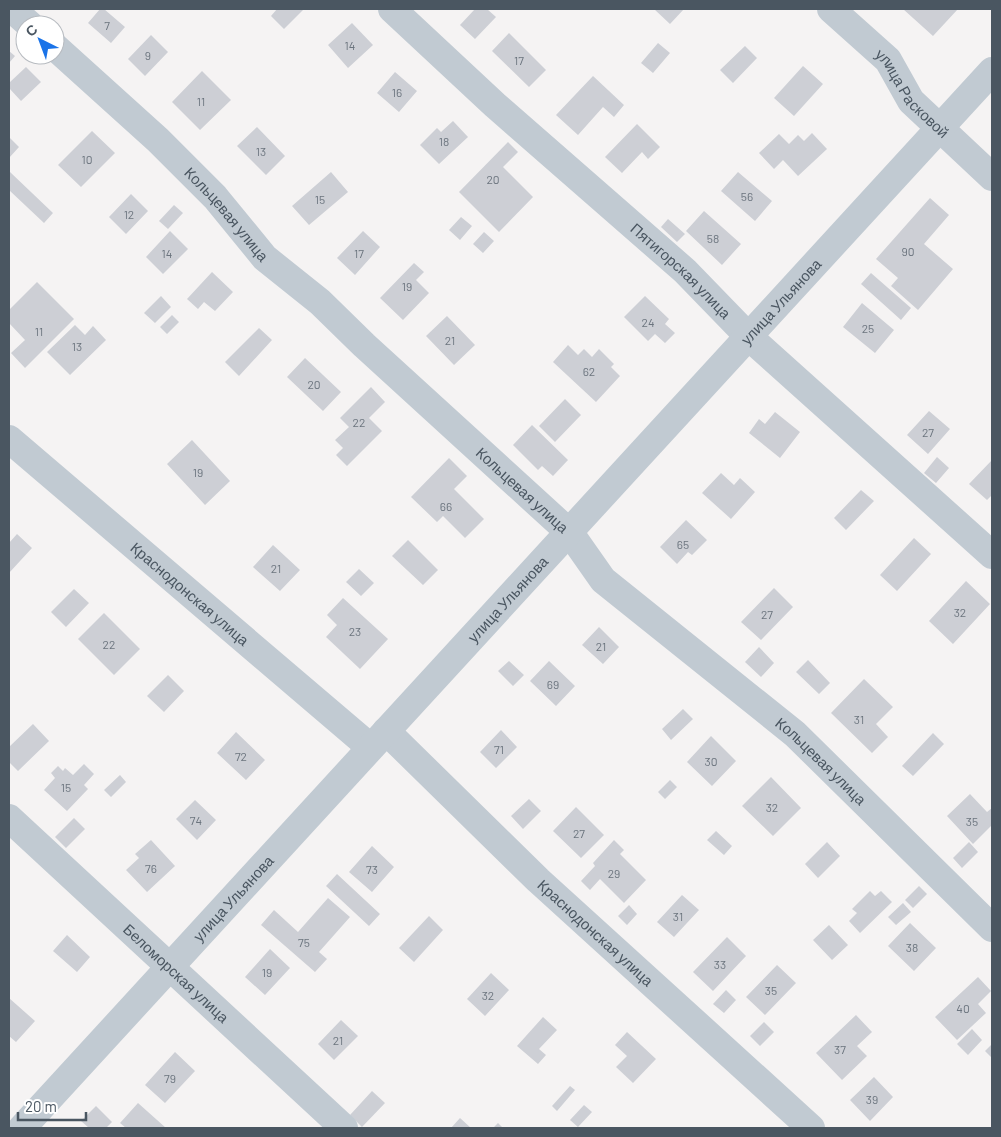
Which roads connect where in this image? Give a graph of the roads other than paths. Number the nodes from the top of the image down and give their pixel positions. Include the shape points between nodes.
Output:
1 (392, 9) edge
2 (832, 9) edge
3 (65, 56) edge
4 (992, 71) edge
5 (940, 127) junction
6 (992, 177) edge
7 (749, 337) junction
8 (9, 439) edge
9 (570, 533) junction
10 (992, 555) edge
11 (378, 739) junction
12 (9, 818) edge
13 (992, 928) edge
14 (169, 968) junction
15 (22, 1128) edge
16 (344, 1128) edge
17 (811, 1128) edge

1 - 7 street, Пятигорская улица via 495,105 685,271
2 - 5 street, улица Расковой via 888,60 911,101
3 - 9 street, Кольцевая улица via 215,197 265,258 320,302
4 - 5 street, улица Ульянова
5 - 6 street, улица Расковой
5 - 7 street, улица Ульянова
7 - 9 street, улица Ульянова
7 - 10 street, Пятигорская улица
8 - 11 street, Краснодонская улица
9 - 11 street, улица Ульянова
9 - 13 street, Кольцевая улица via 603,580 795,734
11 - 14 street, улица Ульянова
11 - 17 street, Краснодонская улица
12 - 14 street, Беломорская улица
14 - 15 street, улица Ульянова
14 - 16 street, Беломорская улица

